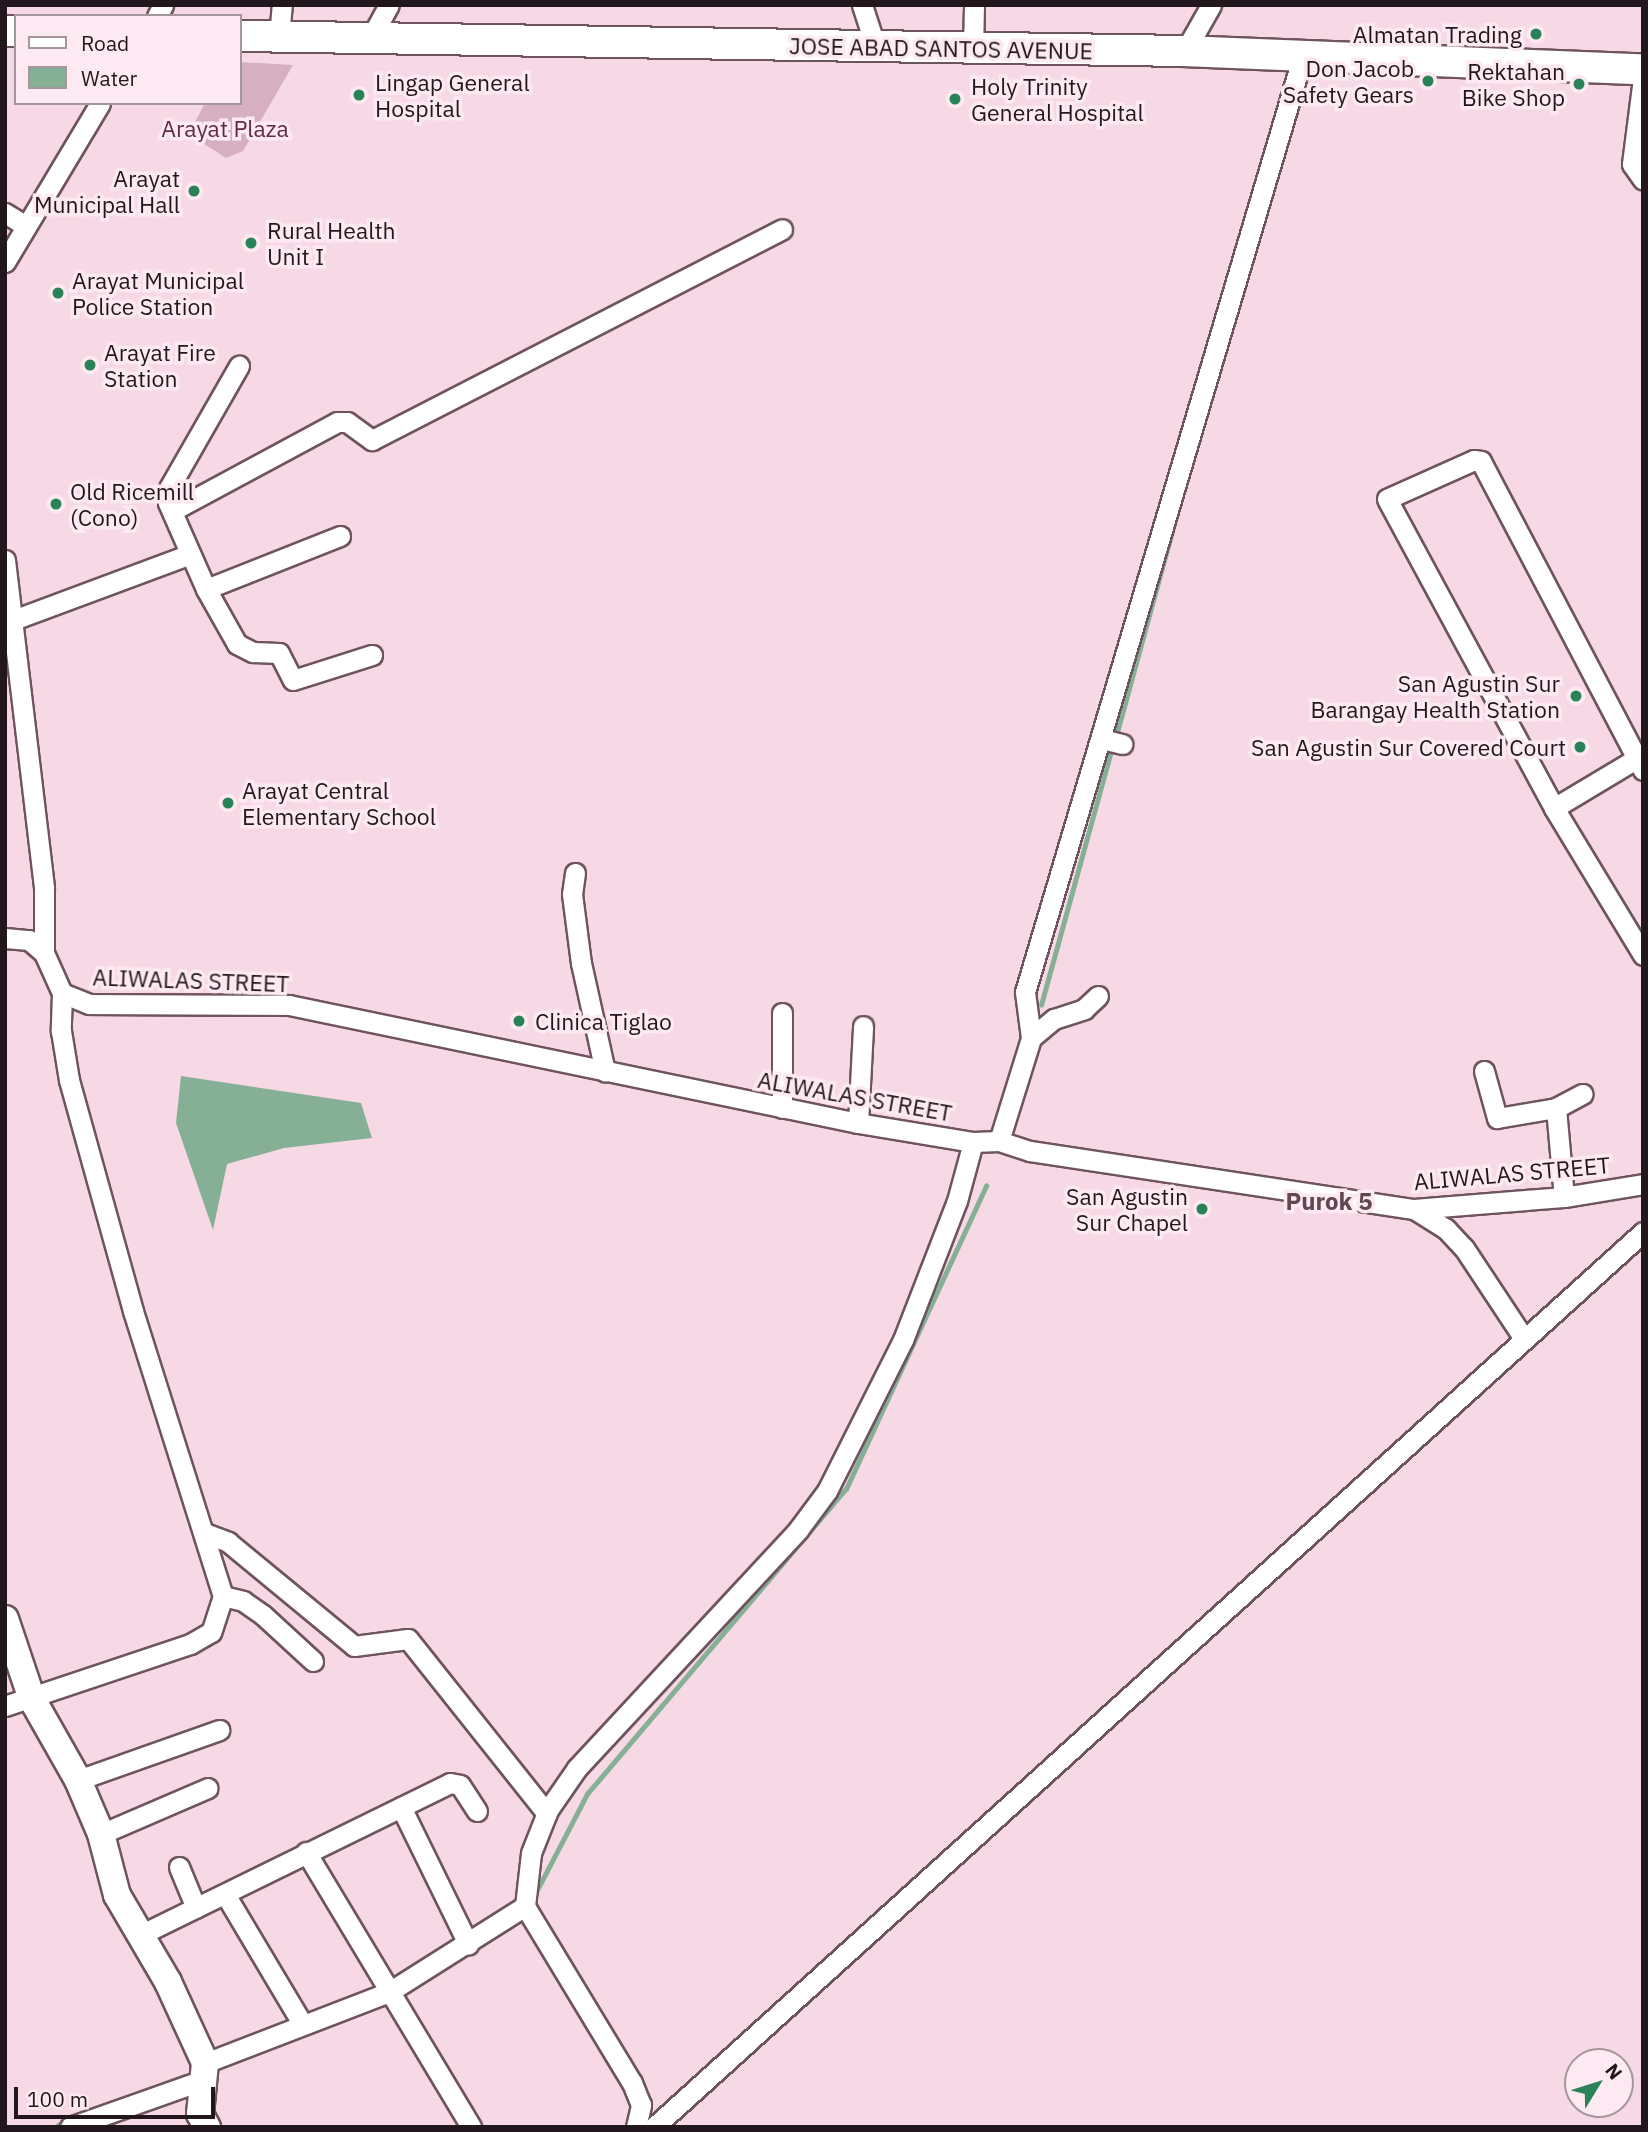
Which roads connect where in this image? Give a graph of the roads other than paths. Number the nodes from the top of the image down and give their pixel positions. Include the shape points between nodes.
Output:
1 (282, 5) edge
2 (389, 5) edge
3 (862, 5) edge
4 (974, 5) edge
5 (1211, 5) edge
6 (242, 36) edge
7 (279, 37) junction
8 (370, 39) junction
9 (876, 48) junction
10 (973, 50) junction
11 (1185, 51) junction
12 (1303, 55) junction
13 (1643, 69) edge
14 (1643, 78) edge
15 (99, 105) edge
16 (1643, 180) edge
17 (5, 213) edge
18 (24, 225) junction
19 (782, 229) dead end
20 (5, 262) edge
21 (239, 366) dead end
22 (172, 511) junction
23 (340, 536) dead end
24 (188, 555) junction
25 (5, 561) edge
26 (206, 589) junction
27 (13, 620) junction
28 (372, 655) dead end
29 (1640, 764) edge
30 (1554, 808) junction
31 (575, 873) dead end
32 (5, 938) edge
33 (44, 953) junction
34 (1643, 955) edge
35 (62, 993) junction
36 (1098, 996) dead end
37 (782, 1013) dead end
38 (863, 1026) dead end
39 (1031, 1038) junction
40 (605, 1071) junction
41 (1484, 1071) dead end
42 (1582, 1094) dead end
43 (782, 1108) junction
44 (1556, 1108) junction
45 (858, 1123) junction
46 (999, 1141) junction
47 (973, 1142) junction
48 (1643, 1184) edge
49 (1564, 1197) junction
50 (1415, 1209) junction
51 (1643, 1232) edge
52 (1523, 1337) junction
53 (205, 1533) junction
54 (223, 1596) junction
55 (5, 1619) edge
56 (313, 1661) dead end
57 (32, 1699) junction
58 (5, 1706) edge
59 (219, 1730) dead end
60 (78, 1780) junction
61 (208, 1787) dead end
62 (401, 1807) junction
63 (477, 1811) dead end
64 (547, 1814) junction
65 (101, 1834) junction
66 (306, 1853) junction
67 (179, 1867) dead end
68 (225, 1894) junction
69 (525, 1906) junction
70 (196, 1908) junction
71 (138, 1936) junction
72 (468, 1944) junction
73 (389, 1992) junction
74 (303, 2025) junction
75 (202, 2072) junction
76 (468, 2126) edge
77 (70, 2127) edge
78 (207, 2127) edge
79 (636, 2127) edge
80 (654, 2127) edge

1 - 7 street
2 - 8 street
3 - 9 street
4 - 10 street
5 - 11 street
6 - 7 highway, JOSE ABAD SANTOS AVENUE
7 - 8 highway, JOSE ABAD SANTOS AVENUE
8 - 9 highway, JOSE ABAD SANTOS AVENUE
9 - 10 highway, JOSE ABAD SANTOS AVENUE
10 - 11 highway, JOSE ABAD SANTOS AVENUE
11 - 12 highway, JOSE ABAD SANTOS AVENUE
12 - 13 highway, JOSE ABAD SANTOS AVENUE
12 - 39 street via 1110,741 1025,992
14 - 16 street via 1632,164
15 - 18 street
17 - 18 street
18 - 20 street
19 - 22 street via 372,440 347,422 337,422
21 - 22 street via 169,488
22 - 24 street
23 - 26 street
24 - 26 street
24 - 27 street
25 - 27 street
26 - 28 street via 237,644 253,652 279,653 293,680
27 - 33 street via 44,889
29 - 30 street
29 - 30 street via 1481,461 1474,460 1387,499
30 - 34 street
31 - 40 street via 572,894 581,963
32 - 33 street via 29,940
33 - 35 street
35 - 40 street, ALIWALAS STREET via 89,1004 289,1005
35 - 53 street via 61,1031 80,1122 133,1311
36 - 39 street via 1084,1009 1054,1018
37 - 43 street
38 - 45 street
39 - 46 street
40 - 43 street, ALIWALAS STREET
41 - 44 street via 1497,1118
42 - 44 street
43 - 45 street, ALIWALAS STREET
44 - 49 street
45 - 47 street, ALIWALAS STREET
46 - 47 street, ALIWALAS STREET
46 - 50 street, ALIWALAS STREET via 1030,1151
47 - 64 street via 957,1201 903,1339 827,1491 798,1530 577,1768
48 - 49 street, ALIWALAS STREET
49 - 50 street, ALIWALAS STREET
50 - 52 street via 1446,1229 1464,1248
51 - 52 street
52 - 80 street
53 - 54 street
53 - 64 street via 228,1542 354,1646 408,1639
54 - 56 street via 243,1601 263,1615
54 - 57 street via 211,1632 190,1644
55 - 57 main road
57 - 58 street
57 - 60 main road
59 - 60 street
60 - 65 main road
61 - 65 street
62 - 63 street via 456,1782
62 - 66 street
62 - 72 street
64 - 69 street via 531,1853
65 - 71 main road via 117,1895
66 - 68 street
66 - 73 street
67 - 70 street
68 - 70 street
68 - 74 street
69 - 72 street
69 - 79 street via 632,2083 641,2105
70 - 71 street
71 - 75 main road via 168,1982
72 - 73 street
73 - 74 street
73 - 76 street
74 - 75 street
75 - 77 street
75 - 78 main road via 200,2114

